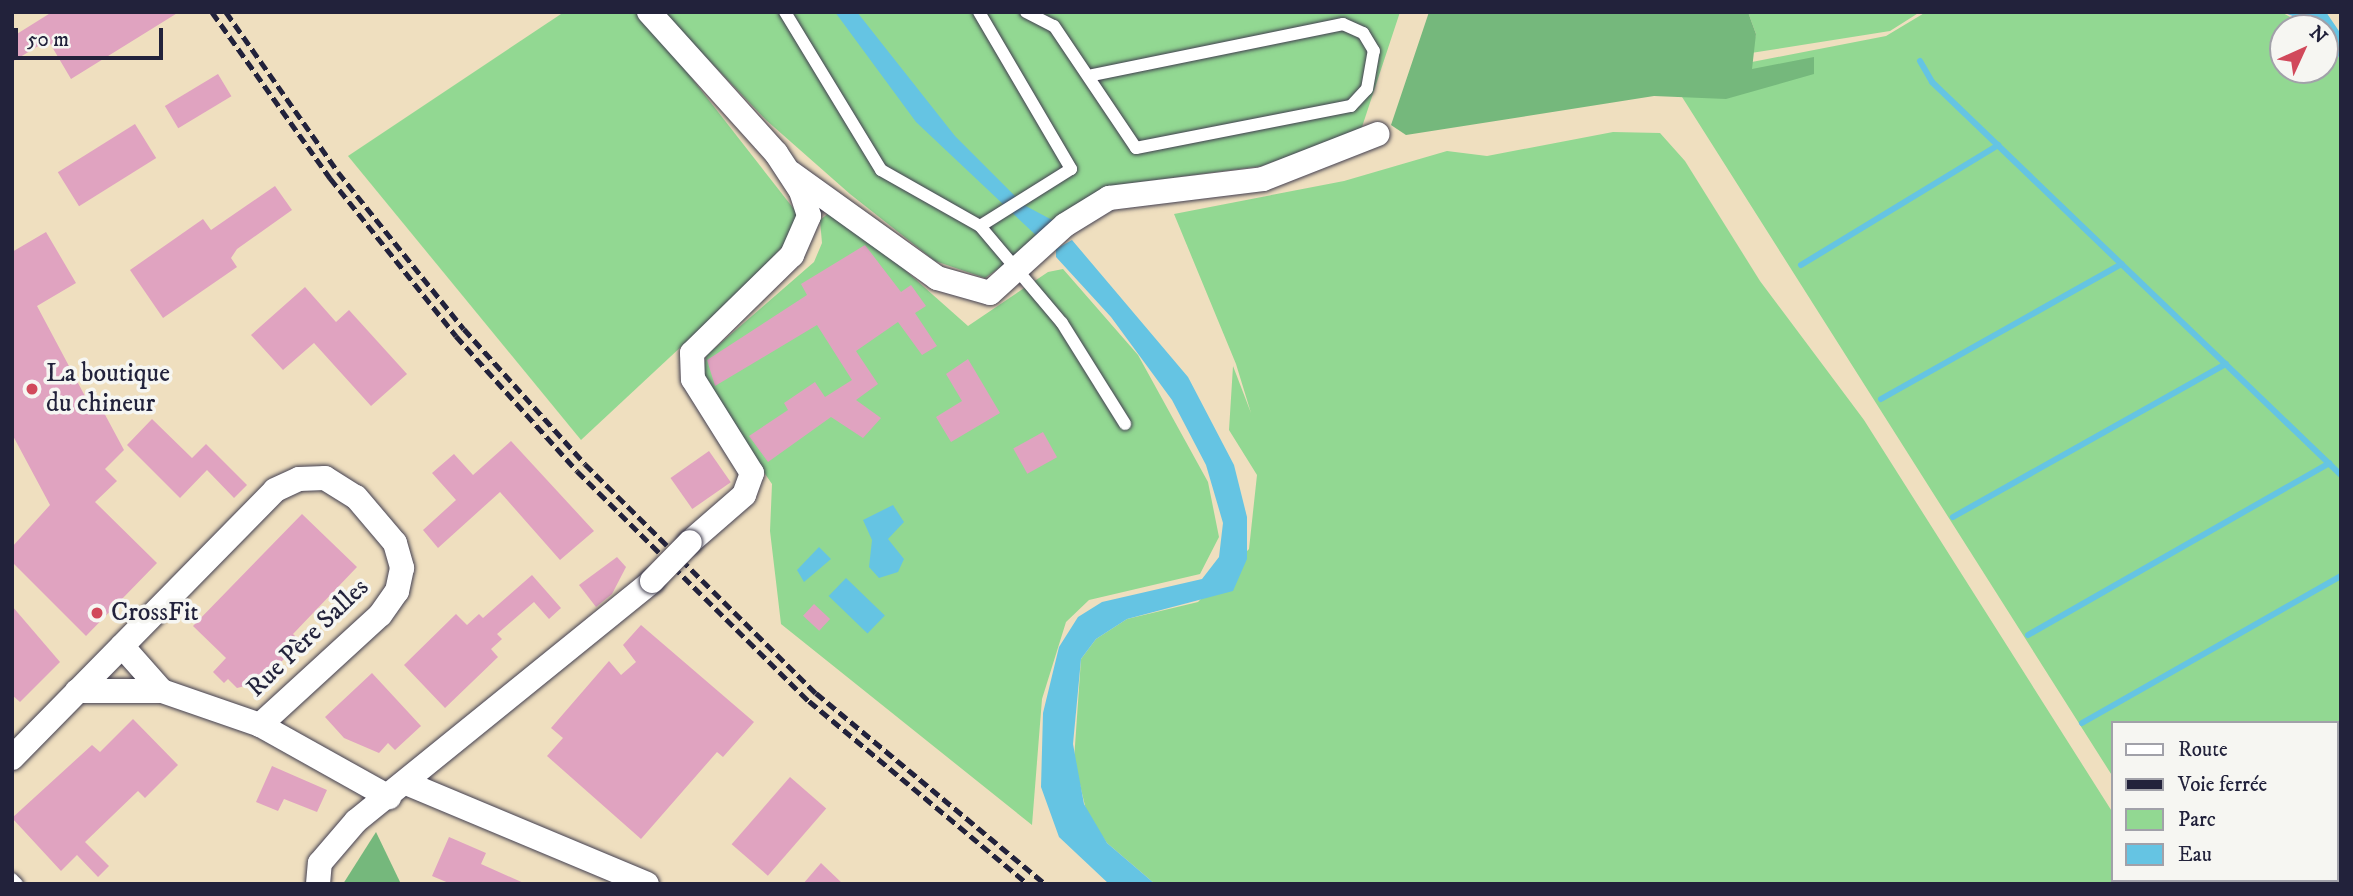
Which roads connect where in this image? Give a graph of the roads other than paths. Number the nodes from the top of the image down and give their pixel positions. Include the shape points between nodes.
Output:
1 (649, 12) edge
2 (785, 12) edge
3 (979, 12) edge
4 (1026, 12) edge
5 (1092, 75) junction
6 (1378, 134) dead end
7 (790, 173) junction
8 (980, 226) junction
9 (1019, 271) junction
10 (1125, 424) dead end
11 (122, 646) junction
12 (77, 691) junction
13 (162, 691) junction
14 (260, 725) junction
15 (12, 758) edge
16 (398, 790) junction
17 (12, 879) edge
18 (17, 884) edge
19 (318, 884) edge
20 (648, 884) edge

1 - 7 street
2 - 8 lane via 881,170
3 - 8 lane via 1070,169
4 - 5 lane via 1054,26
5 - 5 lane via 1136,149 1351,106 1367,89 1374,51 1363,33 1343,24
6 - 9 street via 1263,178 1109,198 1065,225
7 - 9 street via 937,278 990,293
7 - 16 street, bridge via 809,216 805,237 692,353 693,379 752,473 744,495 652,581
8 - 9 lane
9 - 10 lane via 1062,323
11 - 12 street, Rue Père Salles
11 - 13 street, Rue Père Salles
11 - 14 street, Rue Père Salles via 275,490 312,478 342,486 396,543 402,568 397,591 380,615
12 - 13 street, Rue Père Salles
12 - 15 street, Rue Père Salles
13 - 14 street, Rue Père Salles
14 - 16 street, Rue Père Salles
16 - 19 street via 335,842 320,863
16 - 20 street, Rue Père Salles
17 - 18 lane

